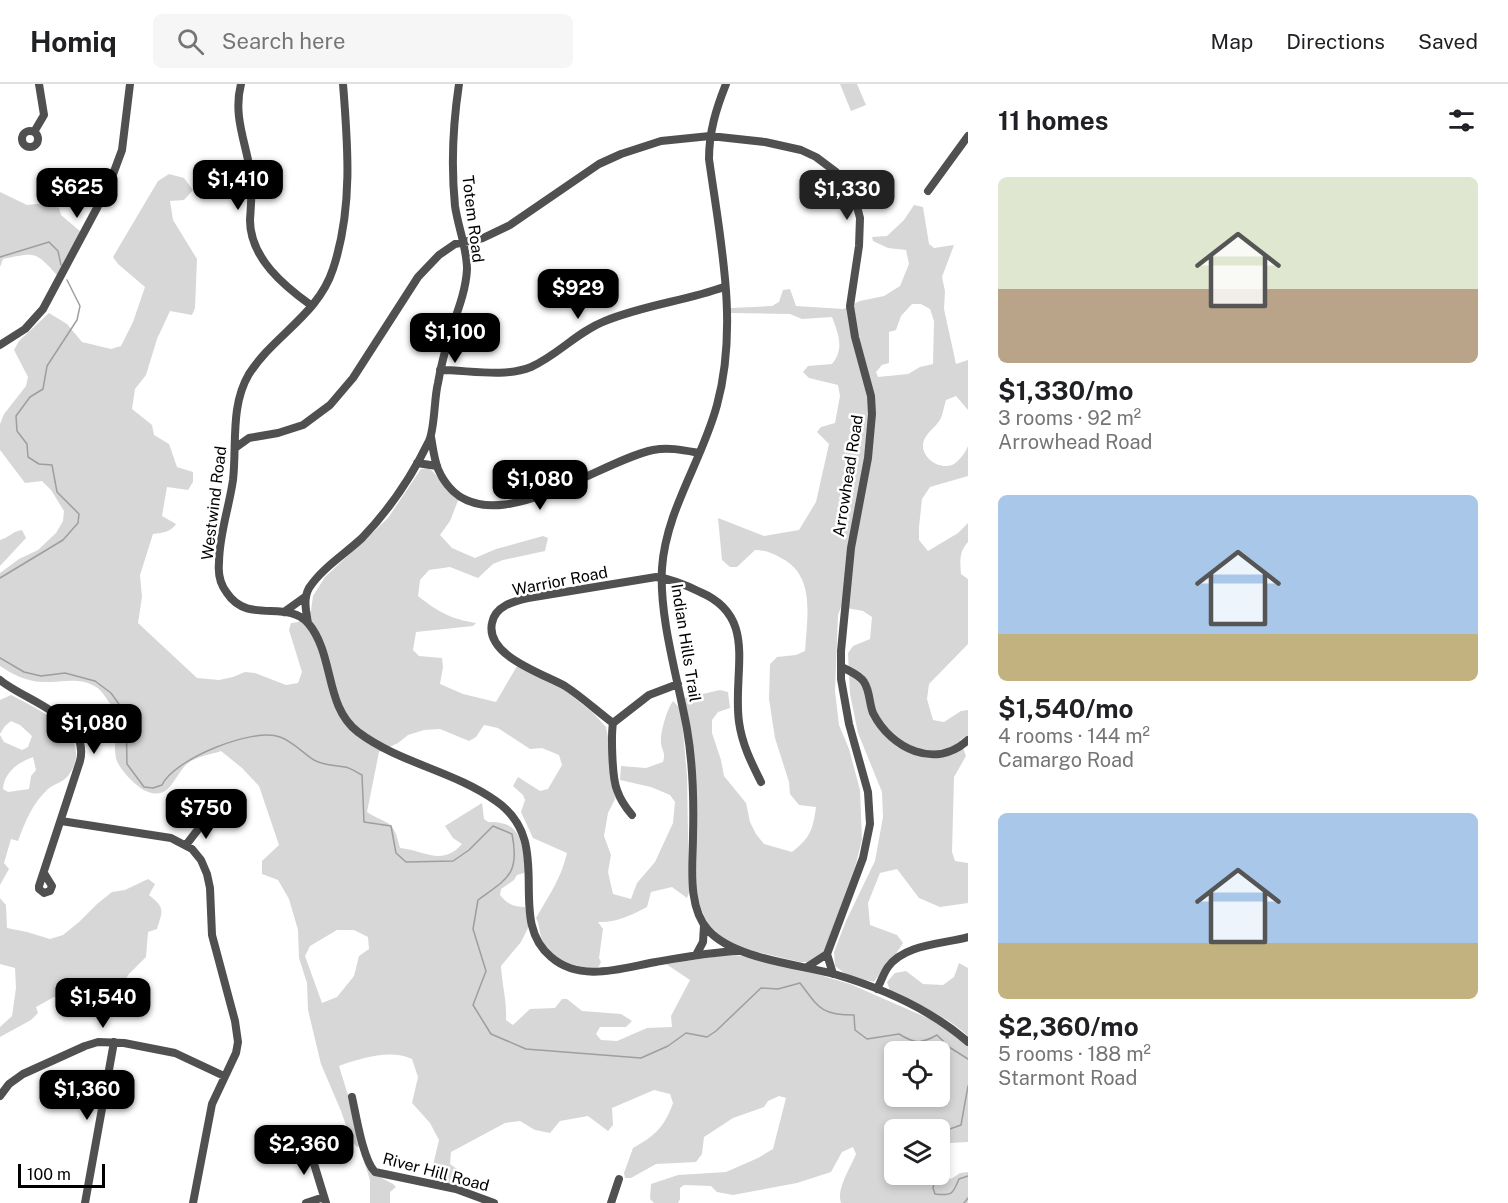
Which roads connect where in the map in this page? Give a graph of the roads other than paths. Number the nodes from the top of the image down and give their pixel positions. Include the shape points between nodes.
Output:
1 (39, 84) edge
2 (130, 84) edge
3 (241, 84) edge
4 (343, 84) edge
5 (459, 84) edge
6 (726, 84) edge
7 (34, 132) dead end
8 (710, 136) junction
9 (968, 136) edge
10 (928, 191) dead end
11 (462, 243) junction
12 (724, 287) junction
13 (312, 306) junction
14 (0, 345) edge
15 (440, 370) junction
16 (235, 429) junction
17 (431, 437) junction
18 (249, 438) junction
19 (235, 448) junction
20 (699, 453) junction
21 (417, 463) junction
22 (437, 466) junction
23 (662, 578) junction
24 (305, 597) junction
25 (284, 612) junction
26 (308, 623) junction
27 (842, 667) junction
28 (0, 680) edge
29 (678, 684) junction
30 (613, 723) junction
31 (968, 740) edge
32 (761, 782) dead end
33 (632, 814) dead end
34 (206, 819) dead end
35 (61, 821) junction
36 (186, 845) junction
37 (44, 873) dead end
38 (704, 924) junction
39 (968, 937) edge
40 (739, 951) junction
41 (827, 954) junction
42 (696, 955) junction
43 (807, 967) junction
44 (833, 974) junction
45 (877, 989) junction
46 (114, 1042) junction
47 (968, 1042) edge
48 (224, 1076) junction
49 (0, 1096) edge
50 (352, 1097) dead end
51 (307, 1141) dead end
52 (619, 1179) dead end
53 (325, 1200) edge
54 (85, 1203) edge
55 (193, 1203) edge
56 (306, 1203) edge
57 (494, 1203) edge
58 (611, 1203) edge

1 - 7 street via 44,115
2 - 14 street via 122,150 97,208 43,309 25,329
3 - 13 street via 237,113 252,184 252,237 269,268
4 - 13 street, Westwind Road via 348,165 344,220 332,273
5 - 11 street, Totem Road via 453,185
6 - 8 street, Indian Hills Trail
8 - 11 street, Arrowhead Road via 654,143 599,164 510,225
8 - 12 street, Indian Hills Trail via 709,159
8 - 27 street, Arrowhead Road via 782,145 816,157 843,179 859,212 859,246 850,306 873,414 851,548
9 - 10 street
11 - 15 street, Totem Road via 466,277
11 - 18 street, Arrowhead Road via 439,255 418,277 353,378 330,405 296,428
12 - 15 street via 603,321 527,368 509,372
12 - 20 street, Indian Hills Trail via 726,346 722,387
13 - 16 street, Westwind Road via 250,373 238,399
15 - 17 street, Totem Road
16 - 18 street
16 - 19 street, Westwind Road
17 - 21 street, Totem Road
17 - 22 street
18 - 19 street, Arrowhead Road
19 - 25 street, Westwind Road via 219,556 221,583 230,598 243,607
20 - 22 street via 665,448 645,452 545,496 501,505 462,496 446,482
20 - 23 street, Indian Hills Trail via 668,531
21 - 22 street
21 - 24 street, Totem Road via 382,515 316,579
23 - 29 street, Indian Hills Trail
23 - 30 street, Warrior Road via 515,601 501,609 492,622 494,639 507,655 563,686
23 - 32 street via 714,599 735,622 739,645 739,724
24 - 25 street, Totem Road
24 - 26 street
25 - 26 street, Westwind Road
26 - 42 street via 323,652 337,705 355,730 378,745 487,795 516,820 528,852 531,918 547,954 568,967 592,972
27 - 31 street via 863,680 875,717 898,744 921,754 936,755 951,752
27 - 41 street, Arrowhead Road via 843,702 871,815 863,858
28 - 35 street via 53,711 79,740 81,757
29 - 30 street via 649,695
29 - 38 street, Indian Hills Trail via 692,773 694,894
30 - 33 street via 615,783
34 - 36 street
35 - 36 street via 166,836
35 - 37 street
36 - 48 street via 207,874 212,935 237,1030 237,1048
38 - 40 street via 717,938
38 - 42 street via 703,942
39 - 45 street via 902,955 888,968
40 - 42 street
40 - 43 street
41 - 43 street
41 - 44 street
43 - 44 street
44 - 45 street
45 - 47 street via 923,1010
46 - 48 street via 175,1053
46 - 49 street via 85,1046 23,1074
46 - 54 street
48 - 55 street via 209,1114
50 - 57 street, River Hill Road via 375,1172 456,1189
51 - 53 street
52 - 58 street
53 - 56 street

